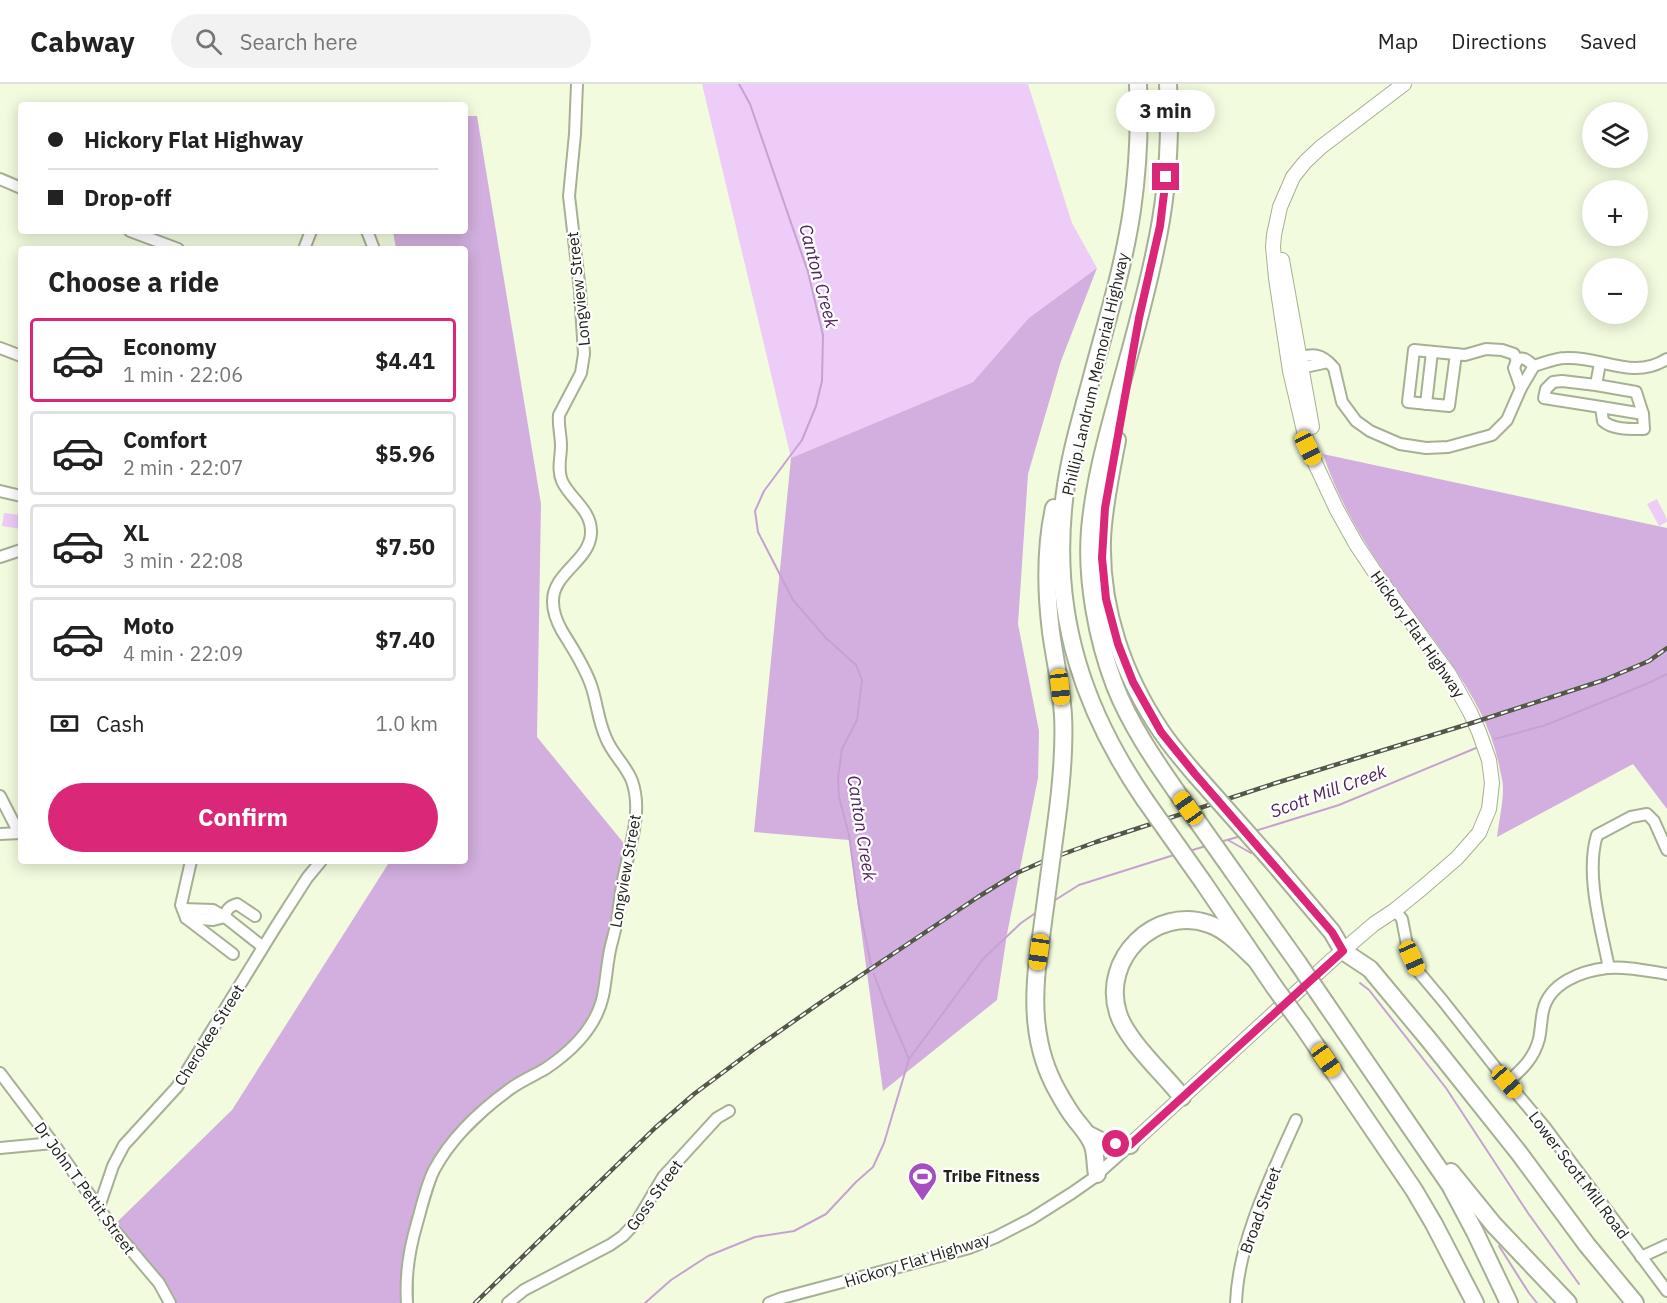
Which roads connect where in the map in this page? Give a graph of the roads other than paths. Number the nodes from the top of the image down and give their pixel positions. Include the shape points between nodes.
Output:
1 (577, 84) edge
2 (1138, 84) edge
3 (1168, 84) edge
4 (1404, 84) edge
5 (0, 179) edge
6 (18, 187) edge
7 (138, 234) edge
8 (170, 246) edge
9 (1139, 318) junction
10 (0, 348) edge
11 (1432, 352) junction
12 (1456, 354) junction
13 (18, 355) edge
14 (1667, 359) edge
15 (1517, 360) junction
16 (1600, 363) junction
17 (1294, 364) junction
18 (1534, 366) junction
19 (1596, 385) junction
20 (1521, 388) junction
21 (1426, 404) junction
22 (1601, 407) junction
23 (1643, 414) junction
24 (1077, 433) junction
25 (0, 491) edge
26 (18, 495) edge
27 (18, 551) edge
28 (0, 557) edge
29 (0, 796) edge
30 (18, 829) edge
31 (18, 833) edge
32 (0, 834) edge
33 (1667, 850) edge
34 (190, 864) edge
35 (319, 864) edge
36 (1395, 910) junction
37 (185, 914) junction
38 (255, 916) dead end
39 (225, 917) junction
40 (1332, 932) junction
41 (1364, 933) junction
42 (263, 947) junction
43 (1343, 951) junction
44 (233, 954) dead end
45 (1256, 960) junction
46 (1609, 968) junction
47 (1667, 974) edge
48 (0, 1073) edge
49 (1507, 1082) junction
50 (1182, 1097) junction
51 (1397, 1107) junction
52 (729, 1111) dead end
53 (1296, 1120) dead end
54 (1087, 1134) junction
55 (53, 1143) junction
56 (1130, 1145) junction
57 (0, 1148) edge
58 (1097, 1174) junction
59 (99, 1208) junction
60 (1587, 1245) junction
61 (1667, 1245) edge
62 (1641, 1257) junction
63 (1667, 1291) edge
64 (170, 1303) edge
65 (407, 1303) edge
66 (508, 1303) edge
67 (769, 1303) edge
68 (1236, 1303) edge
69 (1475, 1303) edge
70 (1509, 1303) edge
71 (1568, 1303) edge
72 (1624, 1303) edge
73 (1635, 1303) edge

1 - 65 street, Longview Street via 569,196 584,354 580,373 559,415 560,468 562,482 582,507 591,533 584,552 558,584 553,601 556,619 591,686 606,738 632,780 636,820 596,1017 571,1048 489,1106 446,1151 434,1172 409,1250
2 - 24 highway, Phillip Landrum Memorial Highway via 1139,133 1132,212
3 - 9 highway, Phillip Landrum Memorial Highway via 1164,202
4 - 17 main road, Hickory Flat Highway via 1305,162 1284,196 1274,235 1274,253
5 - 6 street
7 - 8 street
9 - 40 highway, bridge via 1105,508 1103,578 1111,621 1133,682 1161,732
9 - 51 highway, Phillip Landrum Memorial Highway, bridge via 1098,476 1090,531 1099,633 1115,686 1138,734 1176,791
10 - 13 street
11 - 12 street
11 - 21 street
11 - 21 street via 1414,350 1408,402
12 - 15 street via 1502,350 1514,354
12 - 21 street via 1449,406
14 - 16 street via 1632,369
15 - 18 street via 1525,359
15 - 20 street via 1514,368
16 - 18 street via 1566,358
16 - 19 street
17 - 20 street via 1328,362 1334,368 1342,402 1356,421 1400,444 1426,448 1448,447 1492,435 1507,420
17 - 36 main road, Hickory Flat Highway via 1321,472 1336,508 1366,561 1458,689 1489,760 1492,783 1483,826 1447,867
18 - 20 street
19 - 22 street via 1553,382 1544,398
19 - 23 street via 1636,392
22 - 23 street
22 - 23 street via 1603,421 1609,426 1644,429
24 - 45 highway, Phillip Landrum Memorial Highway, bridge via 1066,488 1062,580 1072,645 1082,678 1111,746
24 - 54 highway, bridge via 1048,545 1048,607 1060,687 1063,767 1035,1011 1044,1062 1057,1091
25 - 26 street
27 - 28 street
29 - 30 street
31 - 32 street
33 - 46 street via 1647,814 1597,835 1593,885
34 - 37 street via 181,905
35 - 42 street, Cherokee Street
36 - 41 main road, Hickory Flat Highway
36 - 49 street, Lower Scott Mill Road via 1402,919 1407,945 1418,970
37 - 39 street via 213,920
37 - 44 street
38 - 39 street via 237,904 231,906
39 - 42 street
40 - 41 main road
40 - 43 highway
41 - 43 main road, Hickory Flat Highway
42 - 59 street, Cherokee Street via 177,1087 124,1145
43 - 50 main road, Hickory Flat Highway
43 - 60 highway via 1370,969 1519,1153
45 - 50 highway via 1217,927 1185,920 1156,926 1137,939 1124,956 1114,990 1122,1023
45 - 69 highway, Phillip Landrum Memorial Highway, bridge via 1414,1190
46 - 47 street
46 - 49 street via 1580,975 1550,994 1535,1050 1523,1069
48 - 55 street, Dr John T Pettit Street
49 - 62 street, Lower Scott Mill Road
50 - 56 main road, Hickory Flat Highway
51 - 70 highway, Phillip Landrum Memorial Highway via 1450,1185
51 - 71 highway via 1494,1225
52 - 66 street, Goss Street via 717,1118 663,1177 637,1221 623,1236 524,1290
53 - 68 street, Broad Street via 1247,1242
54 - 56 highway via 1103,1142
54 - 58 highway via 1093,1145
55 - 57 street
55 - 59 street, Dr John T Pettit Street
56 - 58 street, Hickory Flat Highway
58 - 67 street, Hickory Flat Highway via 1031,1219 969,1248
59 - 64 street, Dr John T Pettit Street via 159,1283
60 - 72 highway
60 - 73 highway
61 - 62 street
62 - 63 street, Lower Scott Mill Road

